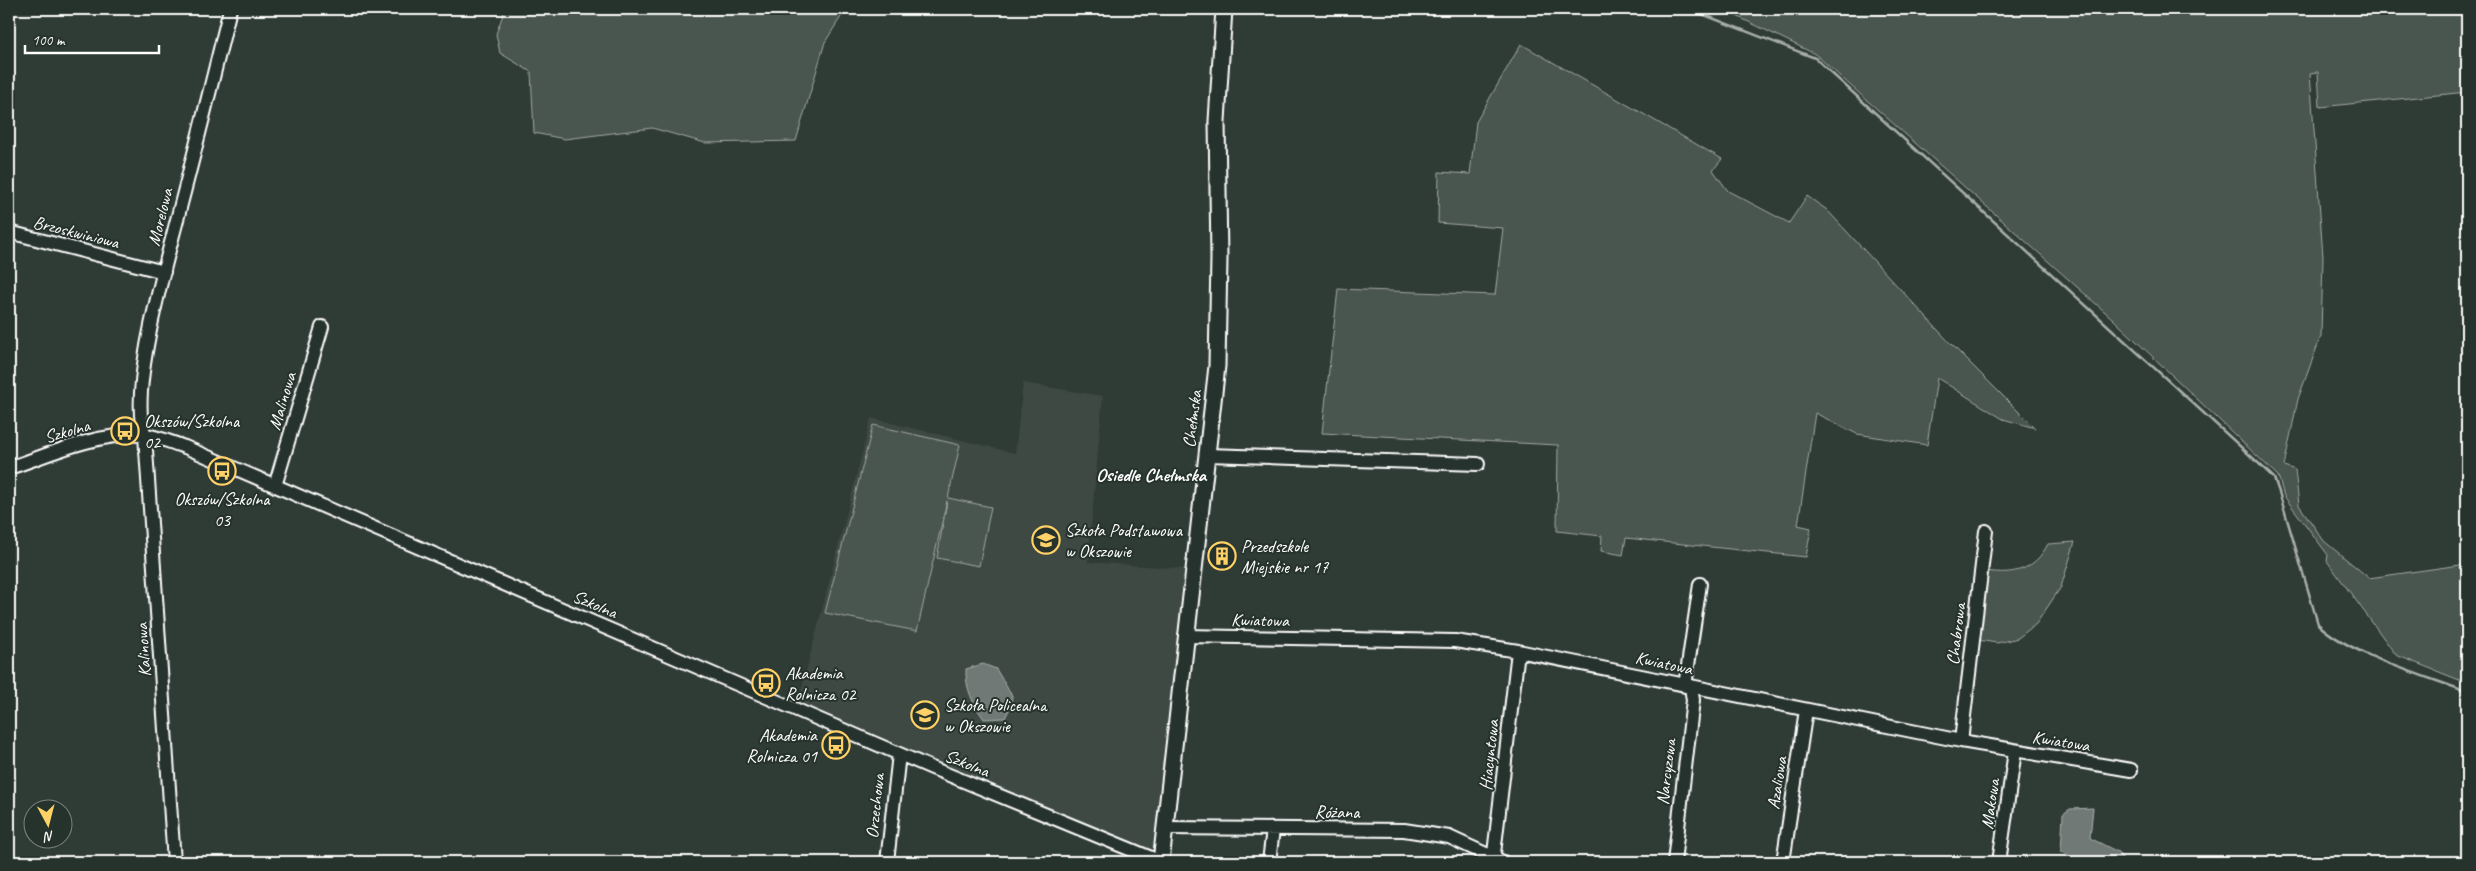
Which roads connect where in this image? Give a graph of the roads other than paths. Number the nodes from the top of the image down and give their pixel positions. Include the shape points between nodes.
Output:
1 (230, 9) edge
2 (1224, 9) edge
3 (9, 232) edge
4 (164, 272) junction
5 (322, 327) dead end
6 (145, 435) junction
7 (1207, 455) junction
8 (1478, 464) dead end
9 (9, 468) edge
10 (274, 486) junction
11 (1986, 531) dead end
12 (1700, 584) dead end
13 (1185, 636) junction
14 (1518, 650) junction
15 (1688, 686) junction
16 (1806, 710) junction
17 (1961, 741) junction
18 (2015, 751) junction
19 (899, 754) junction
20 (2131, 770) dead end
21 (1165, 828) junction
22 (1273, 829) junction
23 (1496, 861) edge
24 (174, 862) edge
25 (886, 862) edge
26 (1161, 862) edge
27 (1269, 862) edge
28 (1674, 862) edge
29 (1783, 862) edge
30 (1999, 862) edge

1 - 4 street, Morelowa
2 - 7 main road, Chełmska via 1217,120 1218,354
3 - 4 street, Brzoskwiniowa
4 - 6 street, Morelowa via 149,336 141,392 140,425
5 - 10 street, Malinowa
6 - 9 street, Szkolna via 113,437 83,444
6 - 10 street, Szkolna via 185,447
6 - 24 street, Kalinowa
7 - 8 street
7 - 13 main road, Chełmska
10 - 19 street, Szkolna
11 - 17 street, Chabrowa
12 - 15 street, Narcyzowa
13 - 14 street, Kwiatowa via 1455,641
13 - 21 main road, Chełmska
14 - 15 street, Kwiatowa
14 - 23 street, Hiacyntowa
15 - 16 street, Kwiatowa
15 - 28 street, Narcyzowa via 1693,700
16 - 17 street, Kwiatowa
16 - 29 street, Azaliowa
17 - 18 street, Kwiatowa
18 - 20 street, Kwiatowa
18 - 30 street, Makowa
19 - 25 street, Orzechowa
19 - 26 street, Szkolna
21 - 22 street, Różana
21 - 26 main road, Chełmska
22 - 23 street, Różana via 1429,833 1449,837
22 - 27 street

